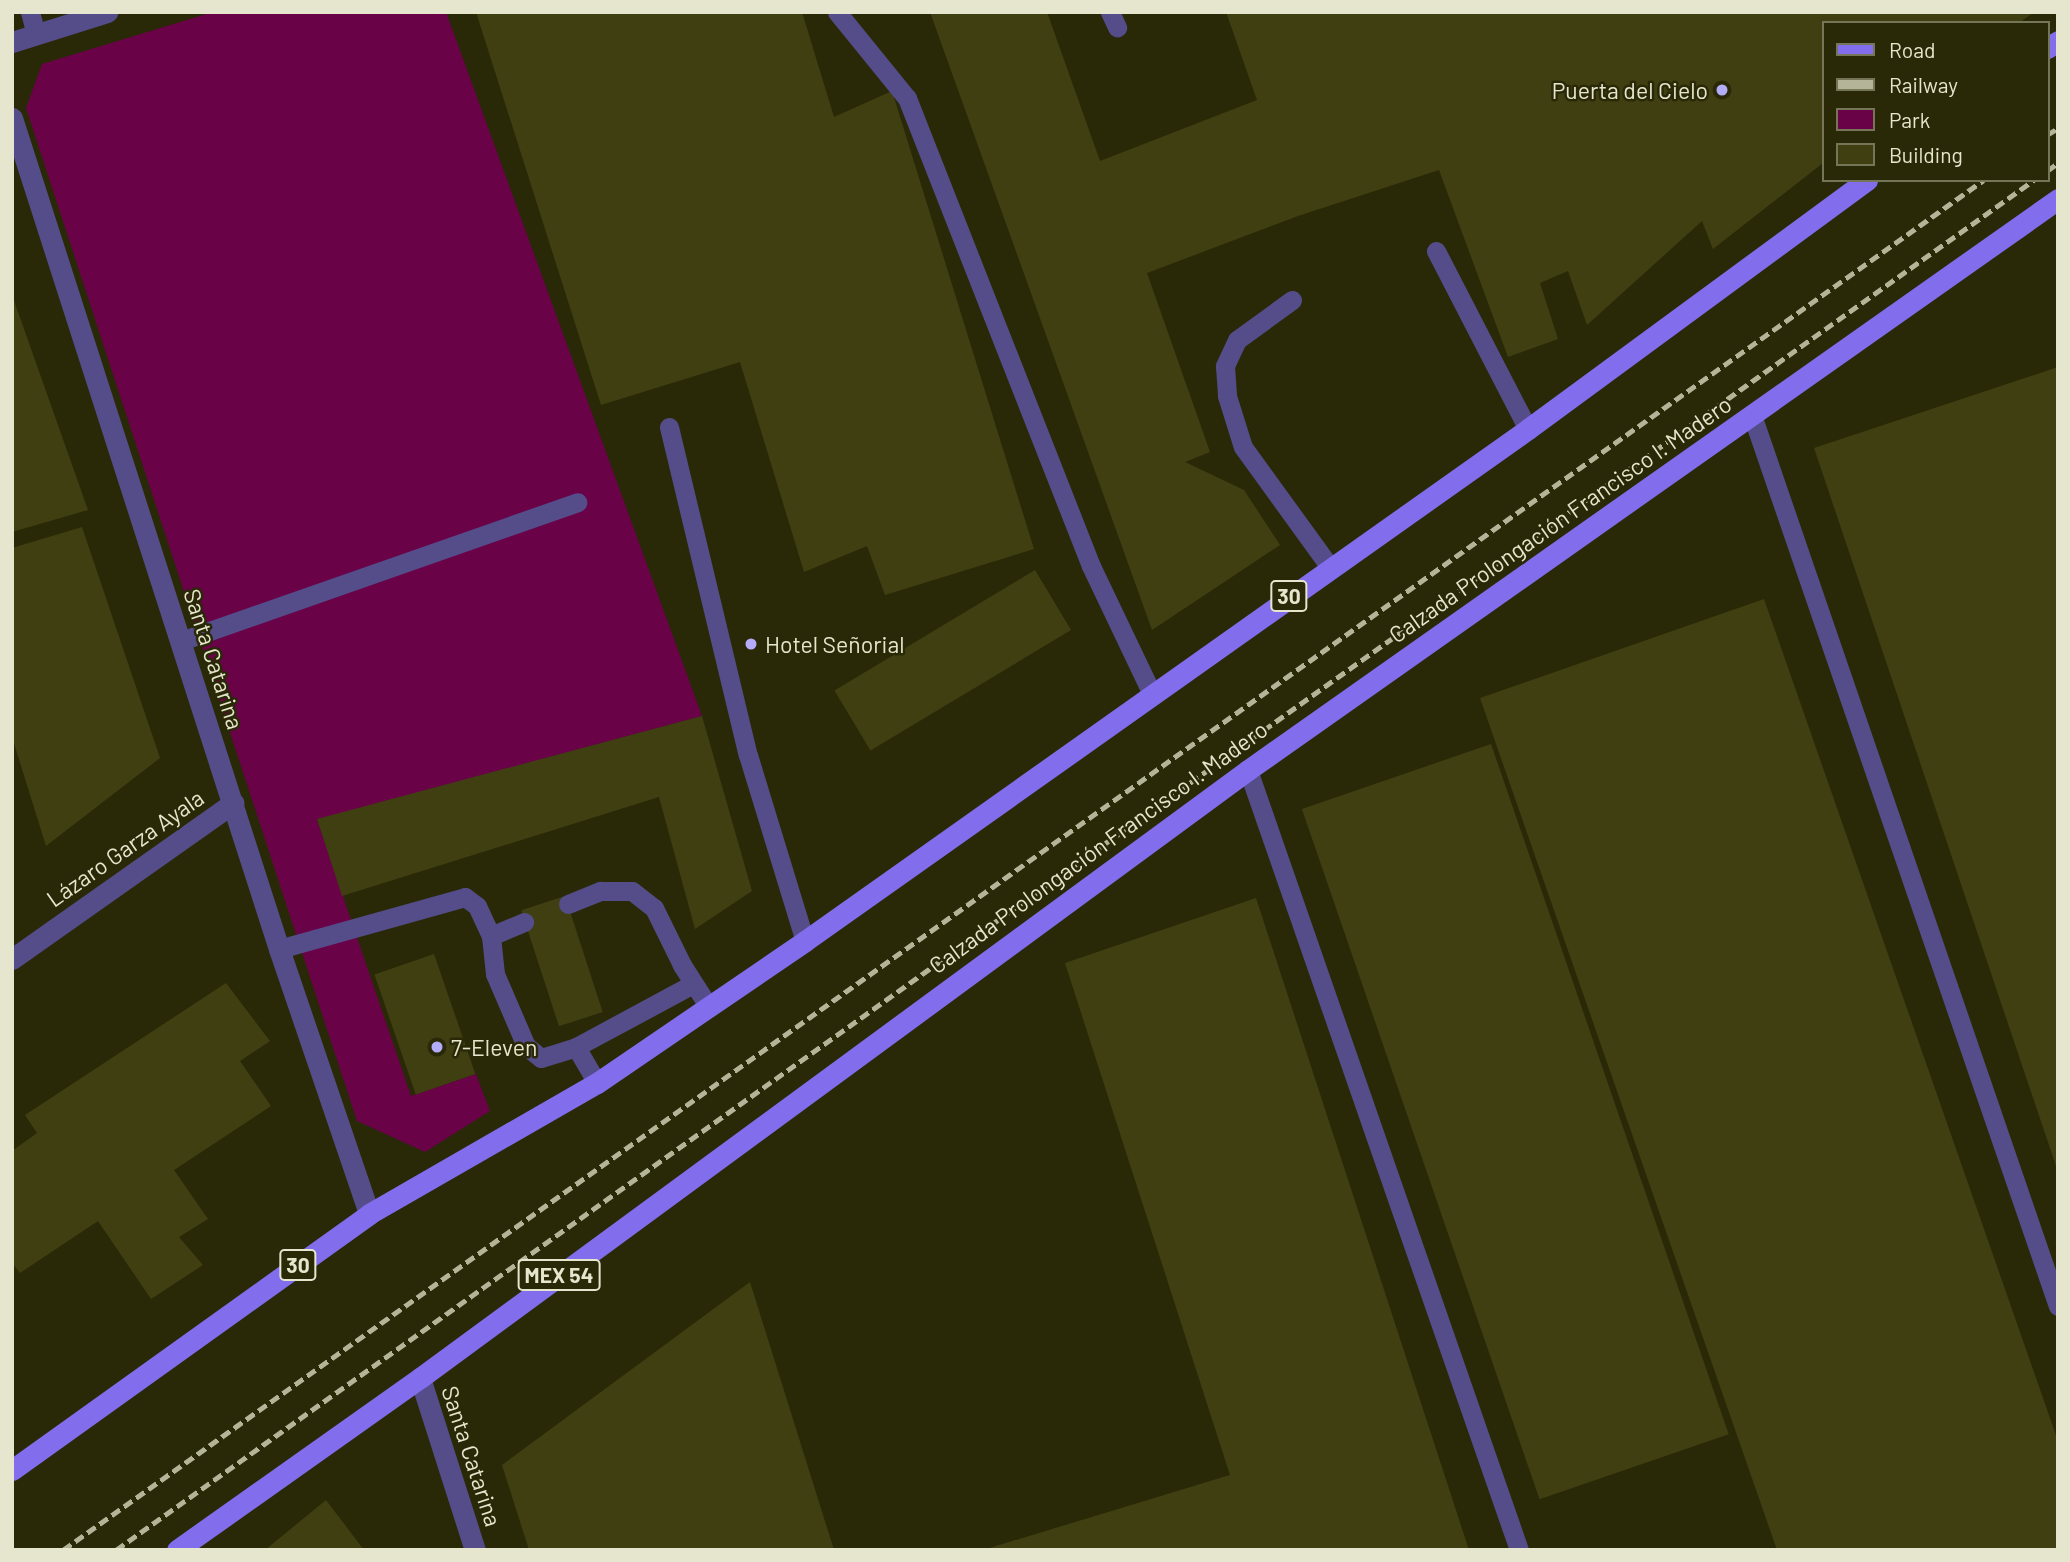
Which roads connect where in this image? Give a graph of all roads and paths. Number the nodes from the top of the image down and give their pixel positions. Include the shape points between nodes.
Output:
1 (30, 12) edge
2 (107, 12) edge
3 (837, 12) edge
4 (36, 34) junction
5 (12, 42) edge
6 (12, 118) edge
7 (1864, 182) edge
8 (2058, 199) edge
9 (1436, 251) dead end
10 (1292, 300) dead end
11 (1752, 415) junction
12 (669, 427) dead end
13 (1528, 429) junction
14 (577, 502) dead end
15 (1330, 567) junction
16 (181, 641) junction
17 (1151, 692) junction
18 (1248, 770) junction
19 (233, 803) junction
20 (568, 904) dead end
21 (524, 922) dead end
22 (491, 936) junction
23 (805, 941) junction
24 (279, 949) junction
25 (12, 959) edge
26 (693, 984) junction
27 (709, 1007) junction
28 (576, 1047) junction
29 (597, 1083) junction
30 (369, 1214) junction
31 (2058, 1306) edge
32 (420, 1378) junction
33 (12, 1470) edge
34 (177, 1550) edge
35 (475, 1550) edge
36 (1519, 1550) edge

1 - 4 lane
2 - 4 street
3 - 17 lane via 907,98 1091,566
4 - 5 street
6 - 16 street, Santa Catarina
7 - 13 main road, 30
8 - 11 main road, Calzada Prolongación Francisco I. Madero
9 - 13 lane
10 - 15 lane via 1237,340 1225,366 1227,396 1243,447
11 - 18 main road, Calzada Prolongación Francisco I. Madero
11 - 31 lane
12 - 23 lane via 748,755
13 - 15 main road, 30
14 - 16 lane
15 - 17 main road, 30
16 - 19 street, Santa Catarina
17 - 23 main road, 30
18 - 32 main road, Calzada Prolongación Francisco I. Madero / MEX 54
18 - 36 lane
19 - 24 street, Santa Catarina
19 - 25 street, Lázaro Garza Ayala
20 - 26 lane via 600,891 632,891 654,908
21 - 22 lane
22 - 24 lane via 477,906 466,897
22 - 28 lane via 495,974 532,1054 541,1058
23 - 27 main road, 30
24 - 30 street, Santa Catarina
26 - 27 lane
26 - 28 lane
27 - 29 main road, 30
28 - 29 lane
29 - 30 main road, 30
30 - 33 main road, 30
32 - 34 main road, Calzada Prolongación Francisco I. Madero / MEX 54
32 - 35 street, Santa Catarina

